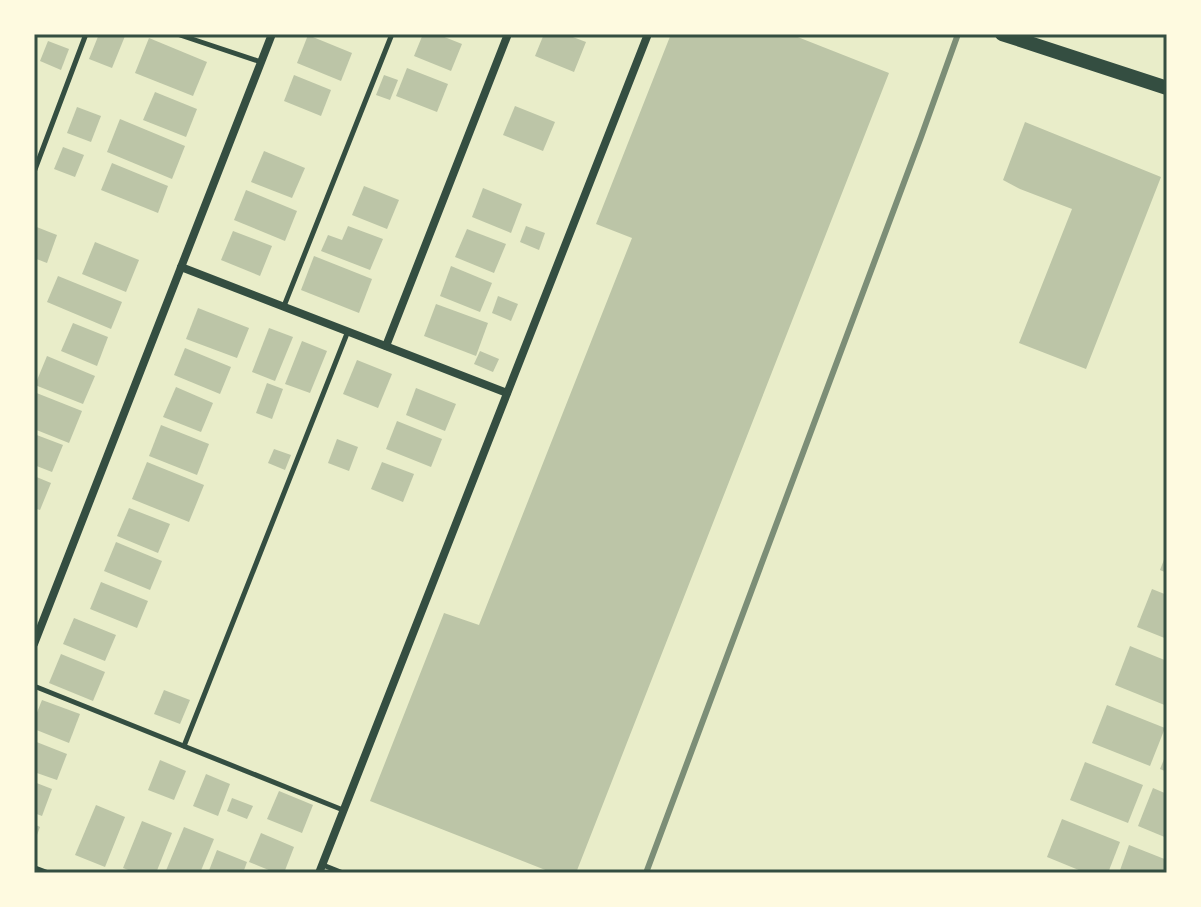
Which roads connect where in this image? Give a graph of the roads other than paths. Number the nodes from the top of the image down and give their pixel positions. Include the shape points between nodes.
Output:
1 (86, 34) edge
2 (177, 34) edge
3 (272, 34) edge
4 (392, 34) edge
5 (508, 34) edge
6 (648, 34) edge
7 (1002, 34) edge
8 (261, 62) junction
9 (1167, 88) edge
10 (34, 172) edge
11 (181, 267) junction
12 (284, 307) junction
13 (348, 331) junction
14 (386, 346) junction
15 (507, 393) junction
16 (34, 644) edge
17 (34, 686) edge
18 (184, 746) junction
19 (344, 810) junction
20 (321, 869) edge
21 (343, 873) edge

1 - 10 lane
2 - 8 lane
3 - 8 street
4 - 12 lane
5 - 14 street
6 - 15 street
7 - 9 main road
8 - 11 street
11 - 12 street
11 - 16 street
12 - 13 street
13 - 14 street
13 - 18 lane
14 - 15 street
15 - 19 street
17 - 18 lane
18 - 19 lane
19 - 20 street
20 - 21 lane

